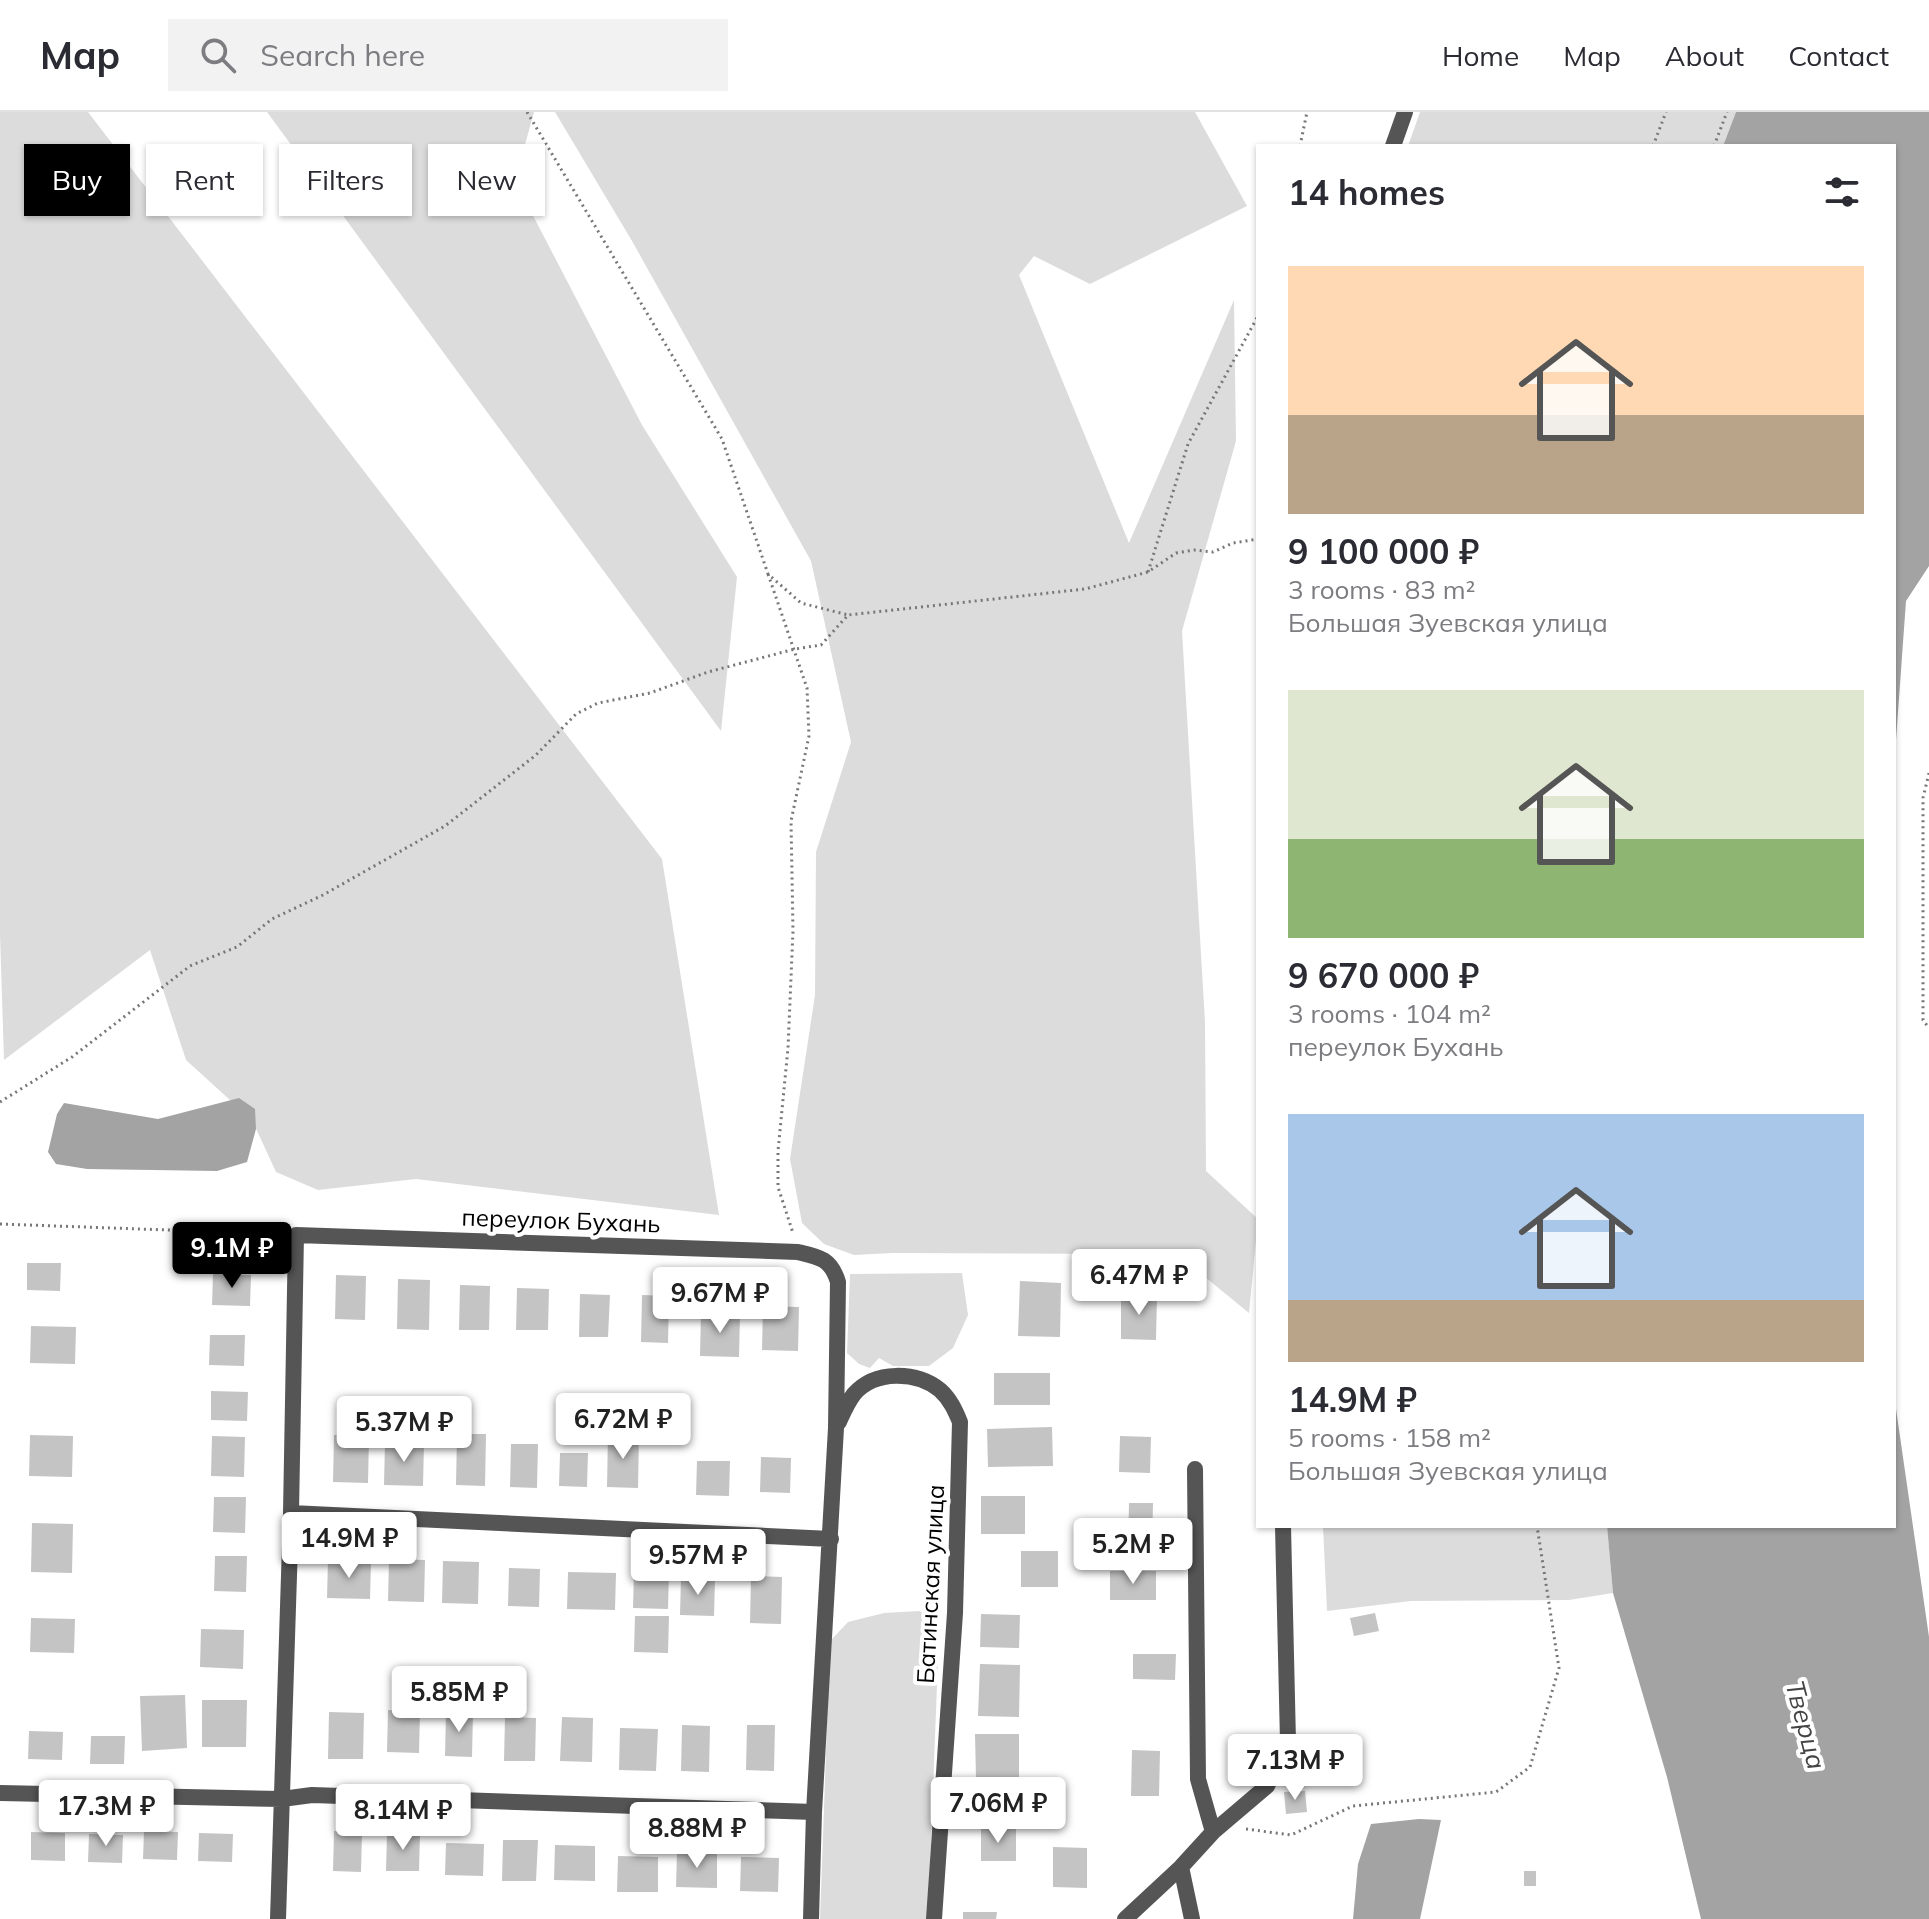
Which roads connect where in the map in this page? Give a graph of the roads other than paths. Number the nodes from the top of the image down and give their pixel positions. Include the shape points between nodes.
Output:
1 (1405, 112) edge
2 (1394, 144) edge
3 (824, 1258) joint
4 (836, 1428) junction
5 (1195, 1469) dead end
6 (291, 1513) junction
7 (1283, 1528) edge
8 (831, 1539) junction
9 (0, 1793) edge
10 (282, 1799) junction
11 (814, 1812) junction
12 (1218, 1829) junction
13 (1181, 1867) junction
14 (278, 1919) edge
15 (811, 1919) edge
16 (934, 1919) edge
17 (1125, 1919) edge
18 (1192, 1919) edge

1 - 2 street
3 - 4 street, Батинская улица via 838,1282
3 - 6 street, переулок Бухань via 798,1252 296,1235
4 - 8 street, Батинская улица
4 - 16 street, Батинская улица via 855,1393 888,1376 925,1381 941,1391 960,1422 955,1613
5 - 12 street via 1198,1779
6 - 8 street
6 - 10 street
7 - 12 street via 1288,1742 1267,1786
8 - 11 street, Батинская улица
9 - 10 street
10 - 11 street via 312,1795
10 - 14 street
11 - 15 street, Батинская улица
12 - 13 street
13 - 17 street
13 - 18 street

